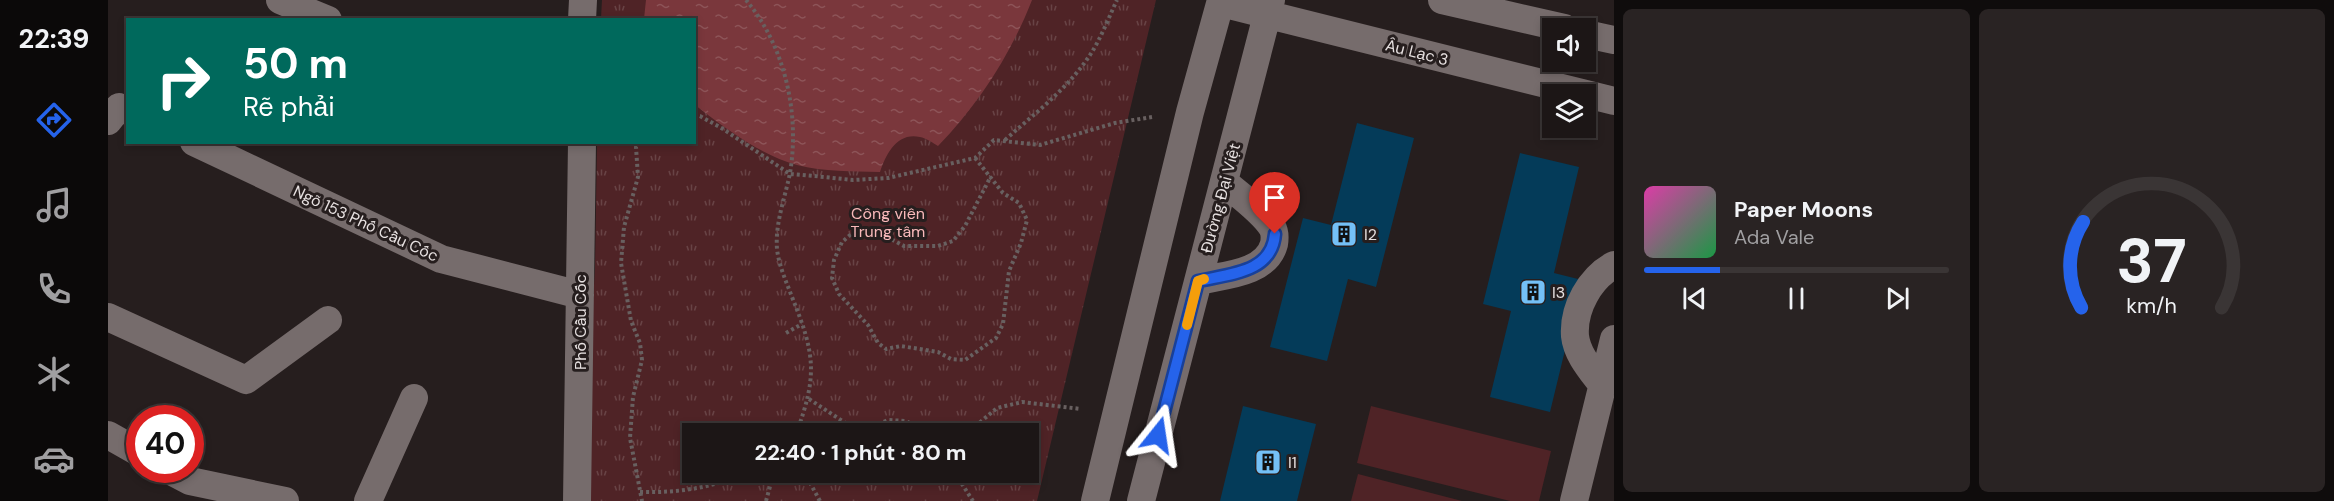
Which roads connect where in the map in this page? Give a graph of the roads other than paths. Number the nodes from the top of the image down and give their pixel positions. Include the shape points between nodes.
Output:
1 (280, 0) edge
2 (583, 0) edge
3 (1443, 0) edge
4 (1221, 2) edge
5 (1269, 8) edge
6 (323, 18) edge
7 (582, 18) edge
8 (1542, 23) edge
9 (1596, 36) edge
10 (1614, 40) edge
11 (1614, 101) edge
12 (126, 110) edge
13 (108, 121) edge
14 (198, 144) edge
15 (582, 144) edge
16 (1224, 182) junction
17 (1614, 265) edge
18 (1198, 281) junction
19 (580, 295) junction
20 (108, 317) edge
21 (328, 320) dead end
22 (1614, 339) edge
23 (1603, 386) junction
24 (414, 398) dead end
25 (108, 435) edge
26 (126, 445) edge
27 (193, 483) edge
28 (210, 493) edge
29 (285, 501) edge
30 (368, 501) edge
31 (577, 501) edge
32 (1095, 501) edge
33 (1141, 501) edge
34 (1574, 501) edge

1 - 6 street
2 - 7 street
3 - 8 street
4 - 5 street, Âu Lạc 3
4 - 32 street via 1187,122
5 - 11 street, Âu Lạc 3
5 - 16 street, Đường Đại Việt
9 - 10 street
12 - 13 street via 119,107
14 - 19 street, Ngõ 153 Phố Cầu Cốc via 441,259
15 - 19 street, Phố Cầu Cốc
16 - 18 street, Đường Đại Việt
16 - 18 street via 1265,219 1275,234 1274,242 1268,257 1255,267
17 - 23 street via 1588,288 1575,336 1585,362
18 - 33 street, Đường Đại Việt
19 - 31 street, Phố Cầu Cốc
20 - 21 street via 246,380
22 - 23 street
23 - 34 street
24 - 30 street
25 - 26 street
27 - 28 street
28 - 29 street

